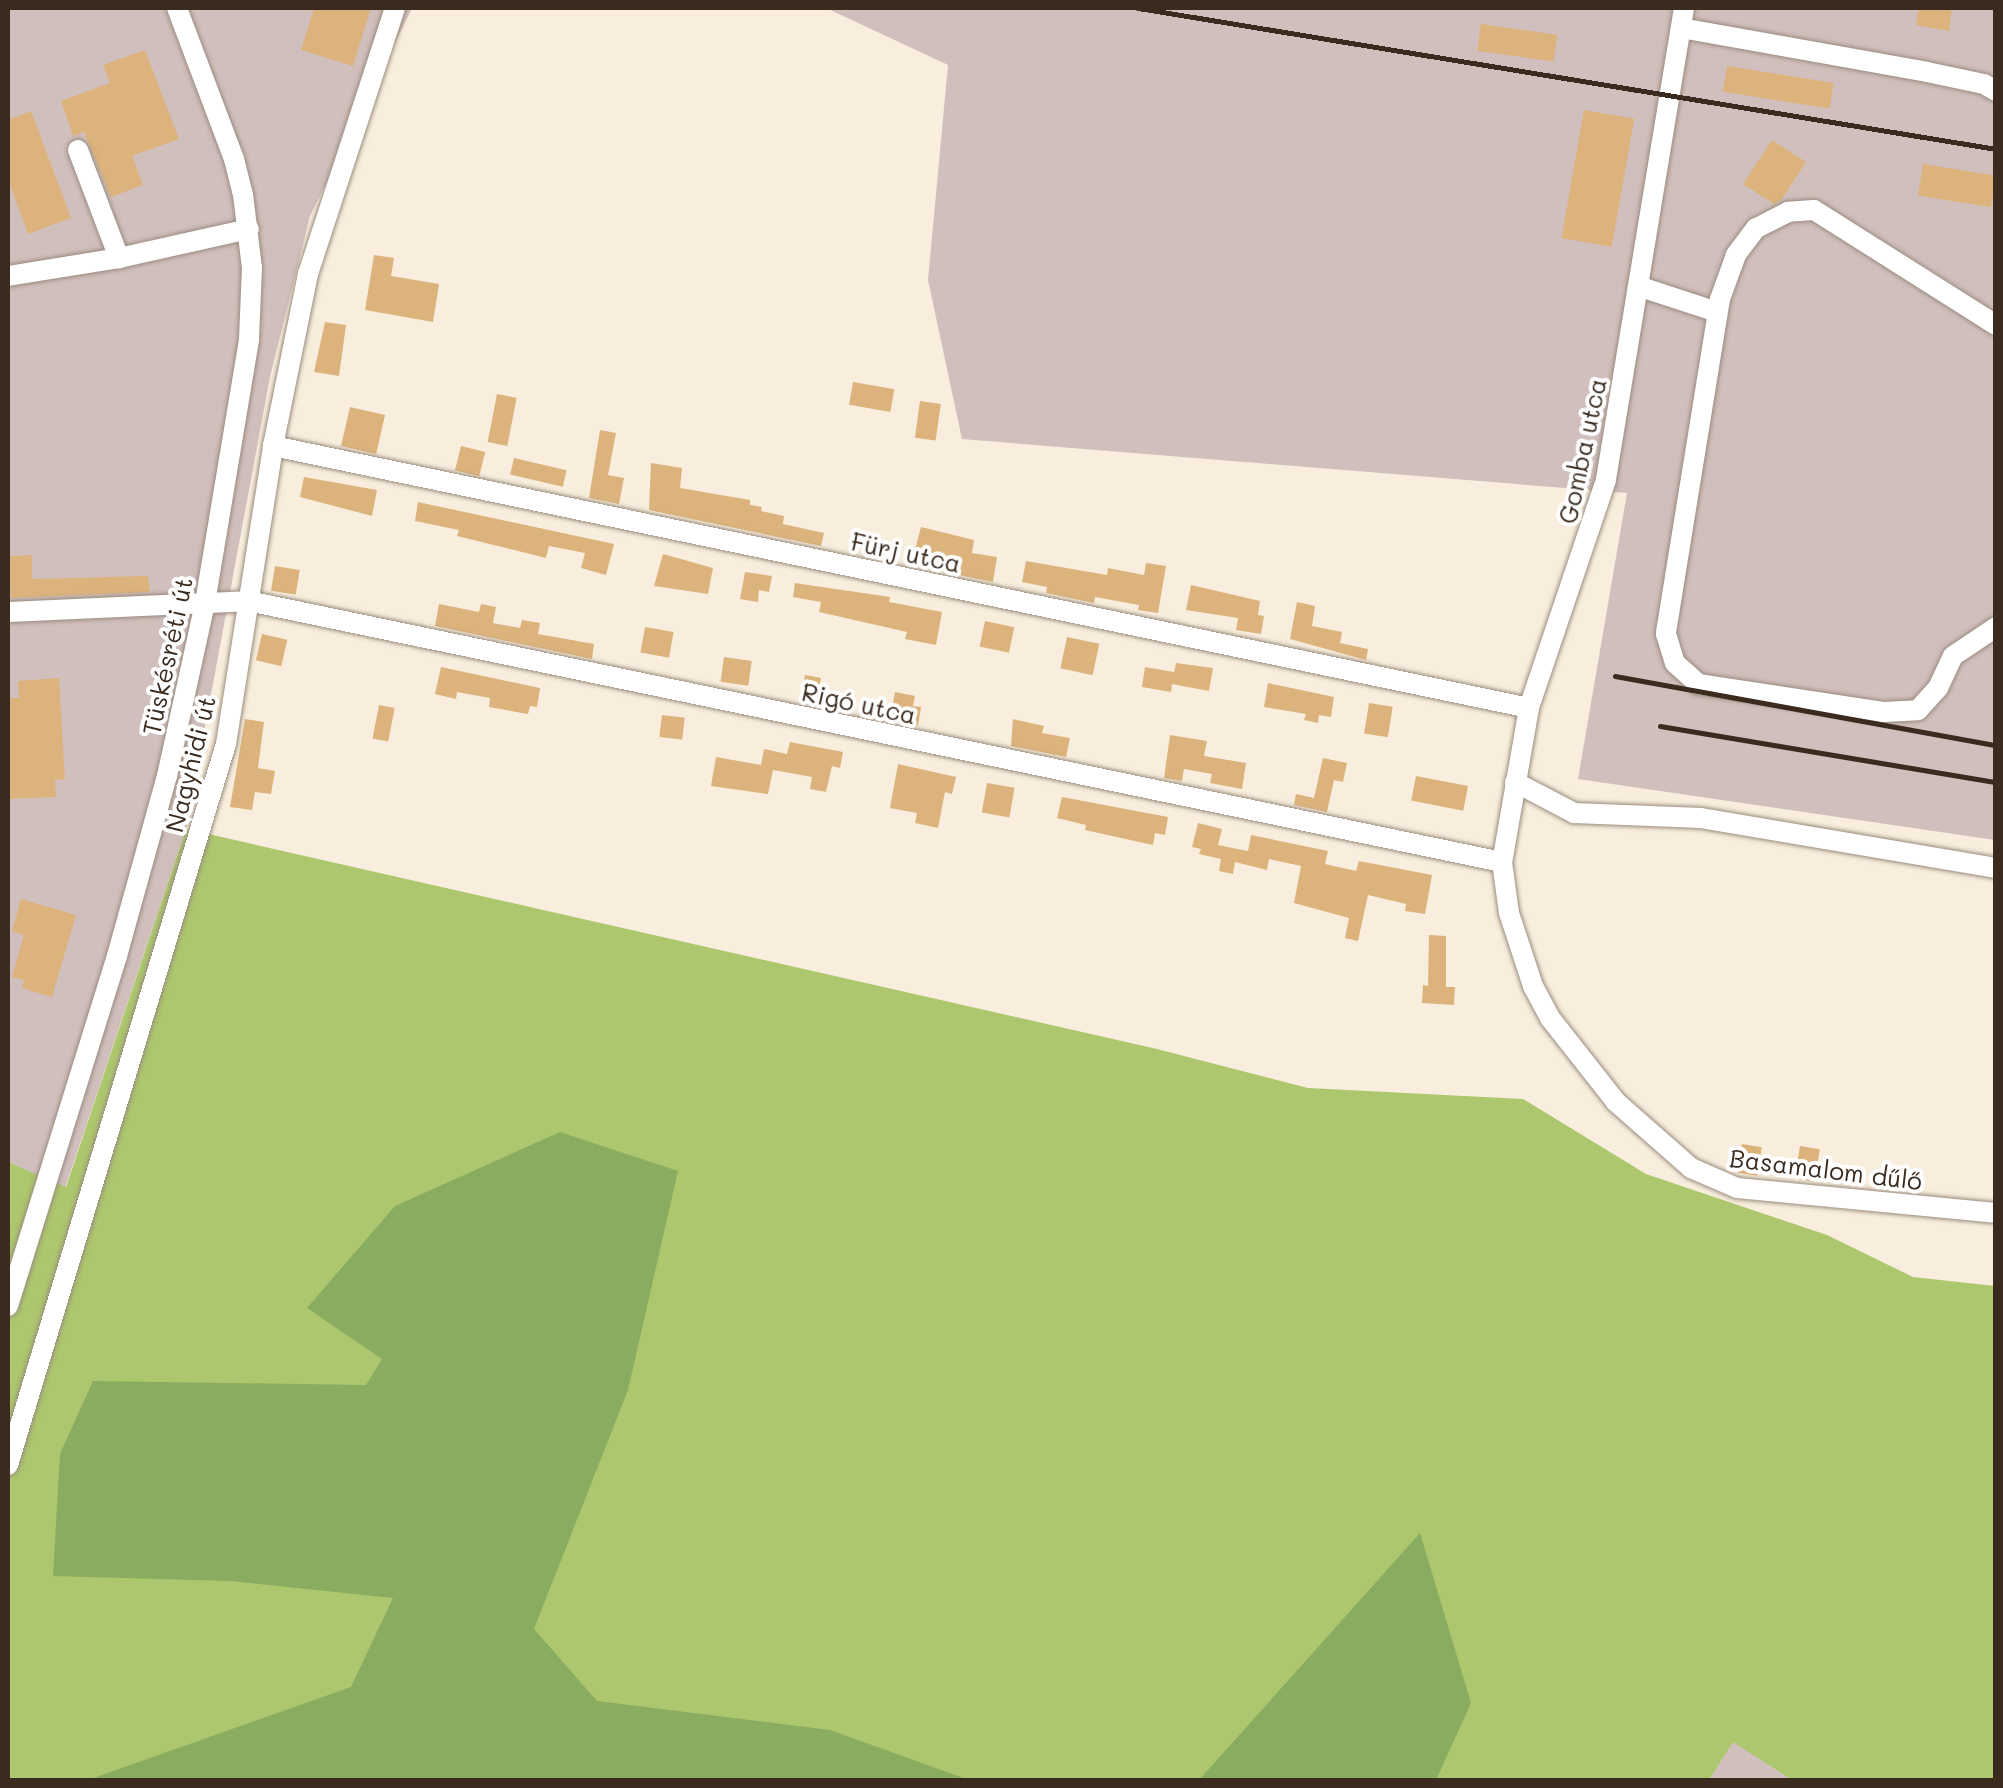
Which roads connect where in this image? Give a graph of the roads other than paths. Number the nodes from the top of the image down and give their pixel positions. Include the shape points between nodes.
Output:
1 (177, 8) edge
2 (395, 8) edge
3 (1682, 18) edge
4 (1996, 91) edge
5 (78, 150) dead end
6 (249, 229) junction
7 (119, 258) junction
8 (8, 276) edge
9 (1638, 286) junction
10 (1717, 312) junction
11 (1996, 325) edge
12 (273, 446) junction
13 (248, 600) junction
14 (205, 603) junction
15 (8, 612) edge
16 (1996, 627) edge
17 (1530, 708) junction
18 (1515, 782) junction
19 (1502, 862) junction
20 (1996, 868) edge
21 (1522, 954) joint
22 (1996, 1213) edge
23 (8, 1306) edge
24 (8, 1465) edge

1 - 6 street, Tüskésréti út via 234,159
2 - 12 street, Nagyhidi út via 308,274
3 - 4 street
3 - 9 street, Gomba utca
5 - 7 street
6 - 7 street
6 - 14 street, Tüskésréti út via 250,339
7 - 8 street
9 - 10 street
9 - 17 street, Gomba utca via 1599,509
10 - 11 street via 1736,255 1756,228 1788,212 1814,210
10 - 16 street via 1666,634 1674,663 1698,684 1883,712 1918,710 1953,656
12 - 13 street, Nagyhidi út
12 - 17 street, Fürj utca
13 - 14 street, Rigó utca
13 - 19 street, Rigó utca
13 - 24 street, Nagyhidi út via 226,744
14 - 15 street, Rigó utca
14 - 23 street, Tüskésréti út via 142,874
17 - 18 street, Gomba utca
18 - 19 street, Gomba utca
18 - 20 street via 1574,813 1701,818
19 - 21 street, Gomba utca
21 - 22 street, Basamalom dűlő via 1550,1018 1616,1102 1711,1180

